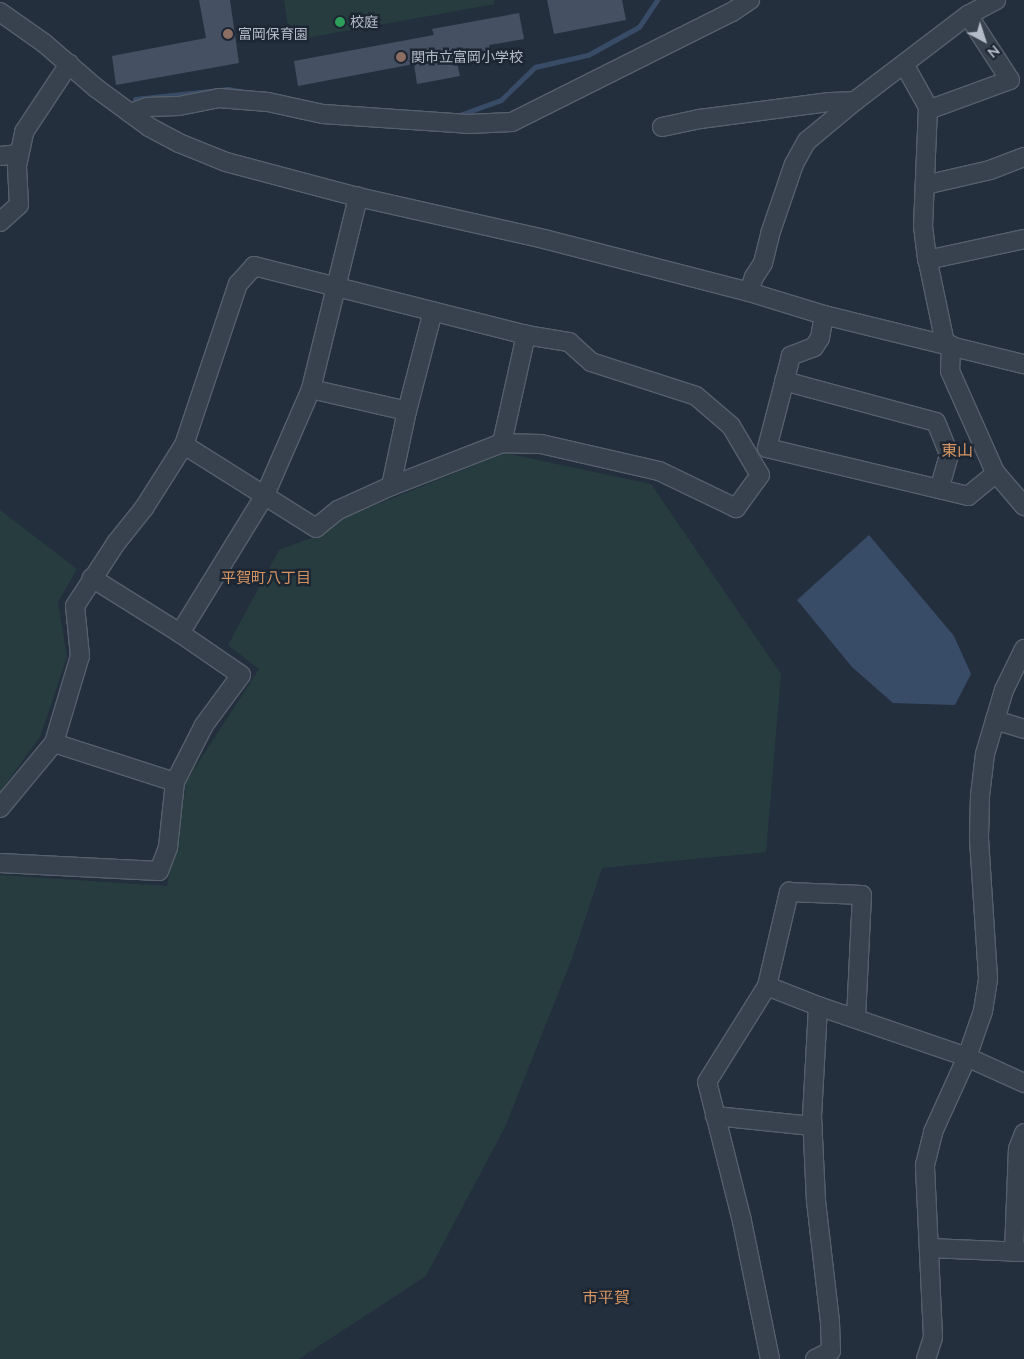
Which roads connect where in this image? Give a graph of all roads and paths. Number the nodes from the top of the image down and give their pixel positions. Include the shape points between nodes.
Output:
1 (750, 0) edge
2 (996, 0) edge
3 (0, 12) edge
4 (968, 15) junction
5 (69, 64) junction
6 (904, 64) junction
7 (855, 101) junction
8 (928, 110) junction
9 (130, 113) junction
10 (662, 128) dead end
11 (19, 154) junction
12 (0, 156) edge
13 (1024, 157) edge
14 (925, 185) junction
15 (358, 196) junction
16 (0, 222) edge
17 (1024, 238) edge
18 (927, 260) junction
19 (335, 285) junction
20 (749, 292) junction
21 (433, 311) junction
22 (824, 315) junction
23 (526, 335) junction
24 (948, 344) junction
25 (1024, 364) edge
26 (784, 381) junction
27 (312, 390) junction
28 (407, 411) junction
29 (502, 443) junction
30 (184, 445) junction
31 (996, 474) junction
32 (391, 486) junction
33 (939, 489) junction
34 (265, 495) junction
35 (1024, 506) edge
36 (92, 578) junction
37 (180, 633) junction
38 (1024, 649) edge
39 (995, 720) junction
40 (1024, 729) edge
41 (54, 743) junction
42 (176, 782) junction
43 (0, 808) edge
44 (0, 863) edge
45 (767, 986) junction
46 (818, 1006) junction
47 (856, 1017) junction
48 (967, 1057) junction
49 (1024, 1083) edge
50 (715, 1116) junction
51 (812, 1126) junction
52 (1024, 1133) edge
53 (1020, 1170) edge
54 (929, 1248) junction
55 (1019, 1252) edge
56 (770, 1359) edge
57 (815, 1359) edge
58 (926, 1359) edge

1 - 9 street via 512,122 468,124 323,114 268,102 219,98 179,106 147,107
2 - 4 street
3 - 5 street
4 - 6 street
4 - 8 street via 1010,80
5 - 9 street
5 - 11 street via 24,132
6 - 7 street
6 - 8 street
7 - 10 street via 700,119
7 - 20 street via 807,141 794,164 763,263
8 - 14 street
9 - 15 street via 179,143 226,162
11 - 12 street
11 - 16 street via 19,206
13 - 14 street via 990,170
14 - 18 street via 923,226
15 - 19 street
15 - 20 street via 544,239
17 - 18 street
18 - 24 street
19 - 21 street
19 - 27 street
19 - 30 street via 254,266 238,284
20 - 22 street
21 - 23 street
21 - 28 street
22 - 24 street
22 - 26 street via 820,338 814,347 791,356
23 - 29 street
23 - 29 street via 569,342 591,362 696,396 731,426 760,475 736,508 659,471 541,444
24 - 25 street
24 - 31 street via 950,371
26 - 33 street via 936,422 949,456
26 - 33 street via 767,448
27 - 28 street
27 - 34 street
28 - 32 street
29 - 32 street
30 - 34 street
30 - 36 street via 144,508
31 - 33 street via 968,496
31 - 35 street
32 - 34 street via 338,510 316,528
34 - 37 street
36 - 37 street
36 - 41 street via 75,606 80,656
37 - 42 street via 241,675 204,725
38 - 39 street via 1004,690
39 - 40 street
39 - 48 street via 980,796 979,837 988,978 983,1011
41 - 42 street
41 - 43 street
42 - 44 street via 168,847 159,871
45 - 46 street
45 - 47 street via 789,892 862,895
45 - 50 street via 707,1082
46 - 47 street
46 - 51 street
47 - 48 street
48 - 49 street
48 - 54 street via 933,1132 925,1165
50 - 51 street
50 - 56 street via 742,1221
51 - 57 street via 831,1351
52 - 53 street via 1018,1148
53 - 55 street
54 - 55 street
54 - 58 street via 933,1337

